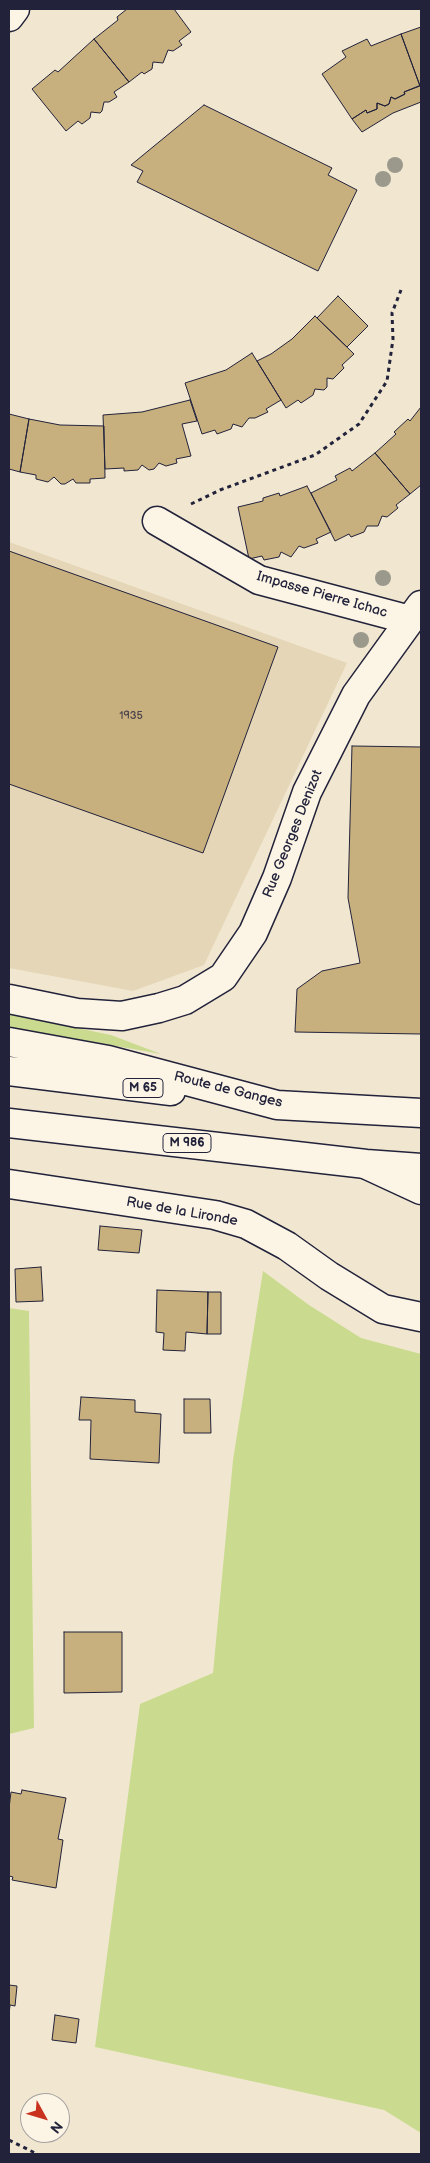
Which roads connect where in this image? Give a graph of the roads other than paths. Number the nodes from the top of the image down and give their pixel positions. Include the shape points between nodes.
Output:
1 (15, 9) edge
2 (9, 17) edge
3 (156, 521) road end
4 (416, 612) edge
5 (9, 999) edge
6 (9, 1042) edge
7 (9, 1071) edge
8 (277, 1105) junction
9 (421, 1113) edge
10 (9, 1124) edge
11 (366, 1164) junction
12 (421, 1168) edge
13 (9, 1184) edge
14 (421, 1190) edge
15 (421, 1317) edge

1 - 2 main road
3 - 4 main road, Impasse Pierre Ichac via 259,580
4 - 5 main road, Rue Georges Denizot via 356,695 307,792 277,878 253,933 223,977 185,1000 122,1016 77,1013
6 - 8 main road, Route de Ganges via 108,1060
7 - 8 main road, M 65
8 - 9 main road, Route de Ganges
10 - 11 main road, M 986
11 - 12 main road, M 986
11 - 14 main road
13 - 15 main road, Rue de la Lironde via 215,1215 246,1224 288,1246 383,1309

